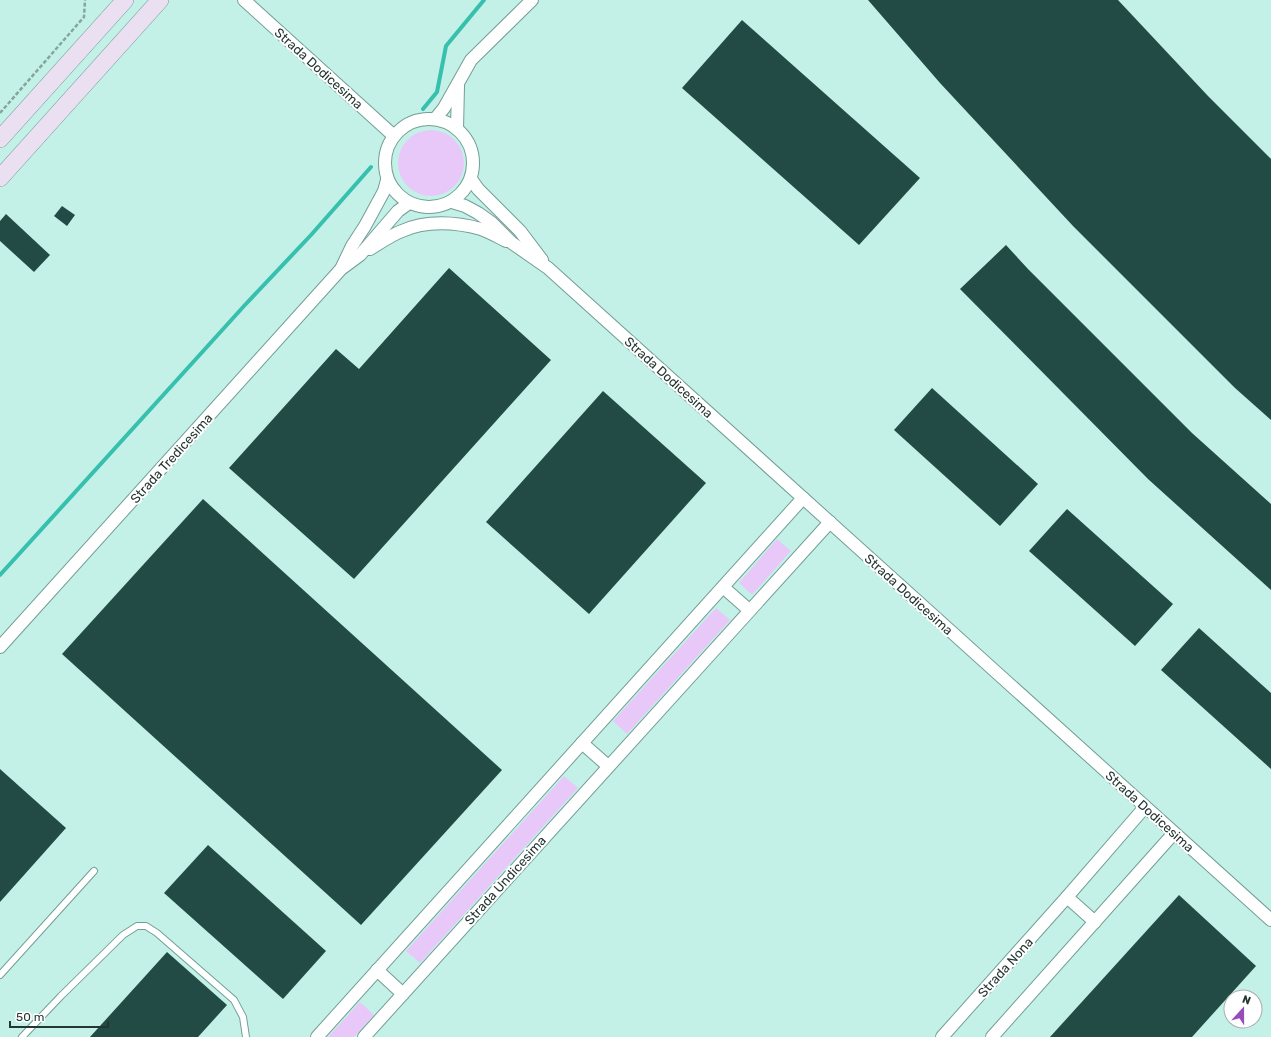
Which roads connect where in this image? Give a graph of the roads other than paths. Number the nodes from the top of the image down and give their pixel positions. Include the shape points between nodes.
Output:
1 (125, 0) edge
2 (160, 0) edge
3 (244, 0) edge
4 (532, 0) edge
5 (458, 85) junction
6 (435, 119) junction
7 (457, 129) junction
8 (394, 136) junction
9 (0, 139) edge
10 (0, 178) edge
11 (471, 179) junction
12 (387, 180) junction
13 (452, 202) junction
14 (409, 203) junction
15 (512, 243) junction
16 (360, 255) junction
17 (548, 268) junction
18 (341, 269) junction
19 (803, 498) junction
20 (830, 522) junction
21 (723, 587) junction
22 (749, 610) junction
23 (0, 647) edge
24 (582, 743) junction
25 (608, 766) junction
26 (1145, 807) junction
27 (1174, 833) junction
28 (94, 871) dead end
29 (1067, 897) junction
30 (1271, 920) edge
31 (1095, 922) junction
32 (378, 970) junction
33 (0, 975) edge
34 (403, 994) junction
35 (22, 1037) edge
36 (246, 1037) edge
37 (317, 1037) edge
38 (364, 1037) edge
39 (942, 1037) edge
40 (992, 1037) edge

1 - 9 street
2 - 10 street
3 - 8 street, Strada Dodicesima
4 - 5 street via 471,60
5 - 6 street
5 - 7 street
6 - 7 street
6 - 8 street via 412,122
7 - 11 street via 466,139 472,152
8 - 12 street via 386,150 384,165
11 - 13 street via 463,192
11 - 17 street via 520,231
12 - 14 street via 398,196
12 - 18 street
13 - 14 street via 428,208
13 - 15 street via 478,213
14 - 16 street via 398,211
15 - 16 street via 482,230 462,225 427,224 402,231
15 - 17 street
16 - 18 street
17 - 19 street, Strada Dodicesima
18 - 23 street, Strada Tredicesima
19 - 20 street, Strada Dodicesima
19 - 21 street
20 - 22 street, Strada Undicesima
20 - 26 street, Strada Dodicesima
21 - 22 street
21 - 24 street
22 - 25 street, Strada Undicesima
24 - 25 street
24 - 32 street
25 - 34 street, Strada Undicesima
26 - 27 street, Strada Dodicesima
26 - 29 street, Strada Nona
27 - 30 street, Strada Dodicesima
27 - 31 street
28 - 33 lane
29 - 31 street
29 - 39 street, Strada Nona
31 - 40 street
32 - 34 street
32 - 37 street
34 - 38 street, Strada Undicesima
35 - 36 lane via 123,935 137,926 146,926 234,1000 243,1016

